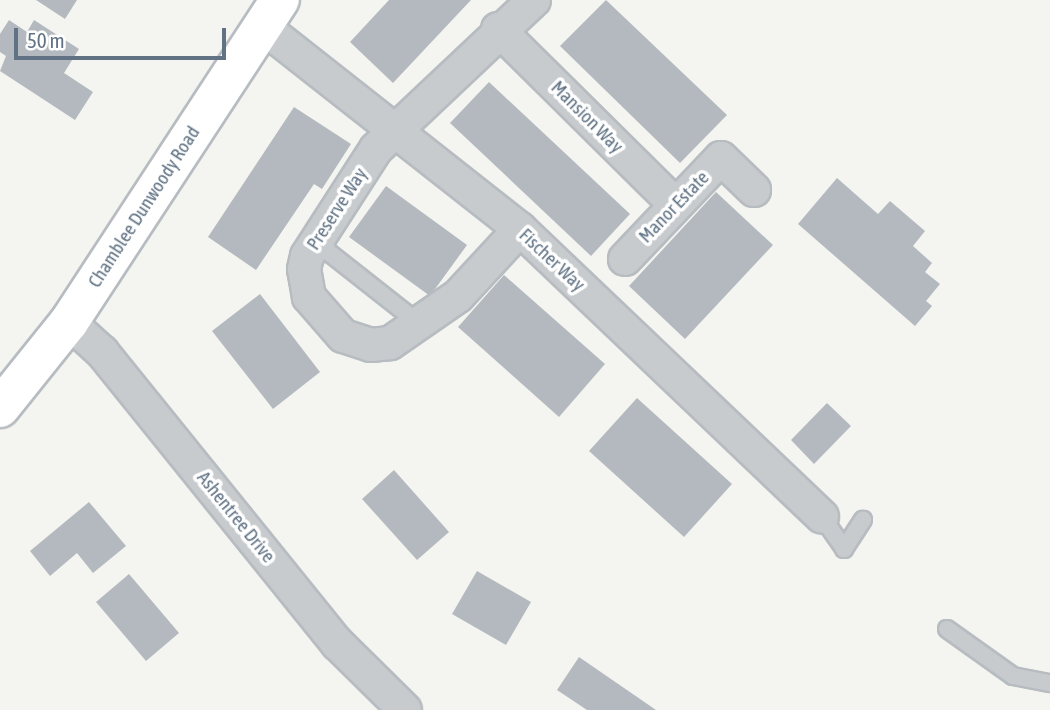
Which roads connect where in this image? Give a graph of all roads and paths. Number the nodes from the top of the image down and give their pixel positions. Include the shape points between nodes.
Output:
1 (534, 0) edge
2 (271, 13) edge
3 (498, 29) junction
4 (395, 129) junction
5 (754, 190) dead end
6 (676, 205) junction
7 (520, 229) junction
8 (323, 230) junction
9 (625, 259) dead end
10 (69, 322) junction
11 (421, 325) junction
12 (0, 408) edge
13 (822, 517) joint
14 (863, 520) dead end
15 (947, 629) dead end
16 (1050, 683) edge
17 (405, 710) edge

1 - 3 street, Preserve Way
2 - 4 street, Fischer Way
2 - 10 street, Chamblee Dunwoody Road
3 - 4 street, Preserve Way
3 - 6 street, Mansion Way
4 - 7 street, Fischer Way
4 - 8 street, Preserve Way
5 - 6 street, Manor Estate via 721,158
6 - 9 street, Manor Estate
7 - 11 street, Preserve Way via 458,296
7 - 13 street, Fischer Way
8 - 11 lane via 327,251
8 - 11 street, Preserve Way via 304,269 309,297 331,326 343,336 372,345 390,343
10 - 12 street, Chamblee Dunwoody Road
10 - 17 street, Ashentree Drive via 102,352 338,644
13 - 14 lane via 844,549
15 - 16 lane via 1013,676

